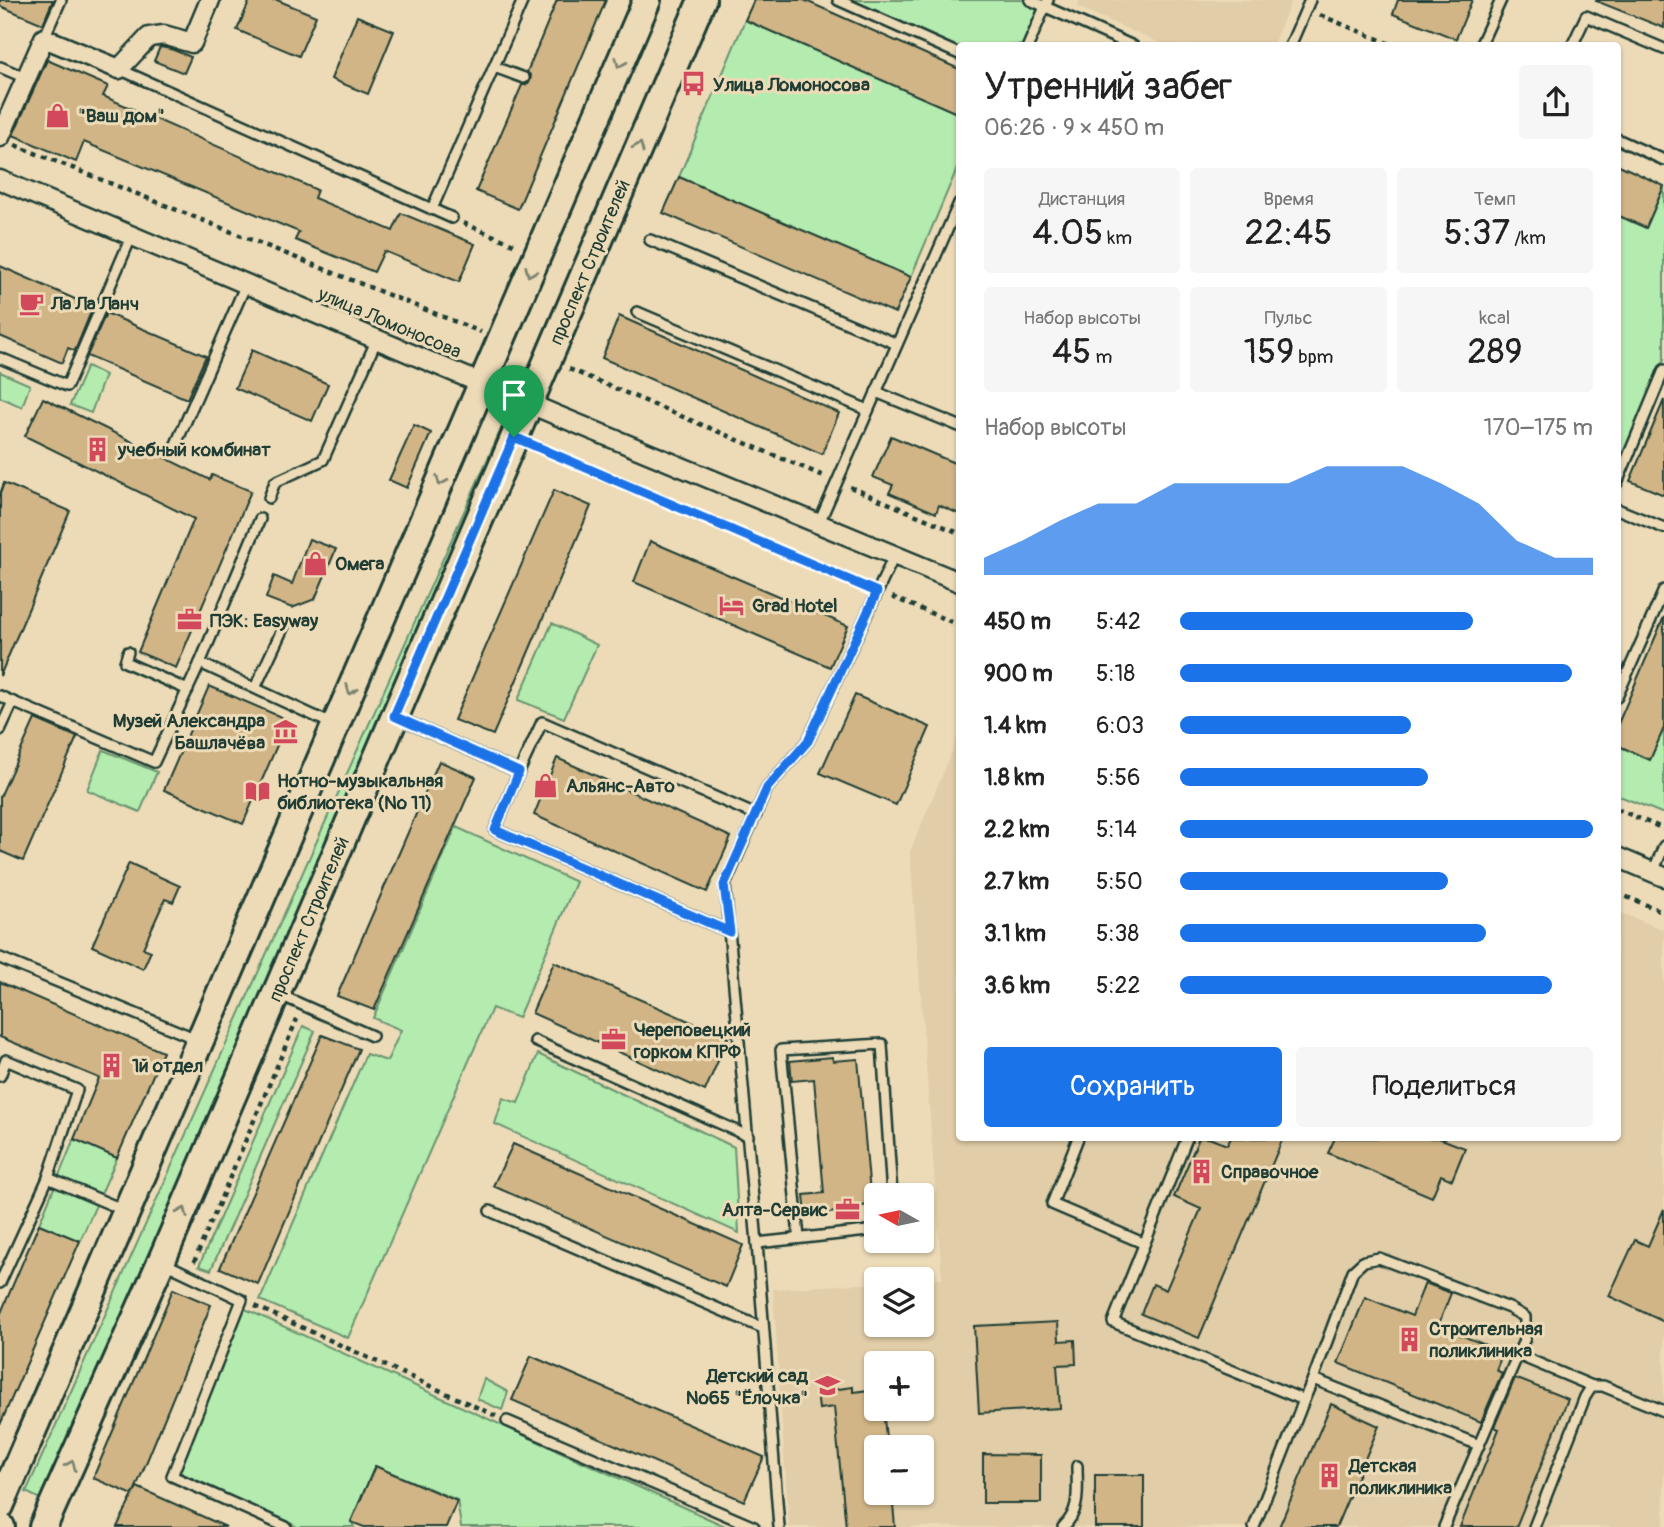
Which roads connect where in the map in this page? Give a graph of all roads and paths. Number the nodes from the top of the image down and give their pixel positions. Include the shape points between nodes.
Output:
1 (61, 0) edge
2 (210, 0) edge
3 (523, 0) edge
4 (647, 0) edge
5 (702, 0) edge
6 (838, 0) edge
7 (1030, 0) edge
8 (1501, 0) edge
9 (1046, 3) edge
10 (1308, 5) edge
11 (44, 38) junction
12 (1030, 42) edge
13 (1125, 42) edge
14 (1292, 42) edge
15 (1387, 42) edge
16 (1482, 42) edge
17 (1574, 42) edge
18 (1664, 49) edge
19 (956, 53) edge
20 (0, 67) edge
21 (494, 67) junction
22 (119, 69) junction
23 (26, 78) junction
24 (524, 78) dead end
25 (0, 137) edge
26 (1621, 141) edge
27 (1664, 159) edge
28 (0, 180) edge
29 (432, 209) junction
30 (956, 210) edge
31 (452, 218) joint
32 (132, 235) junction
33 (650, 240) dead end
34 (516, 245) dead end
35 (246, 284) junction
36 (636, 312) dead end
37 (377, 339) junction
38 (897, 344) junction
39 (0, 358) edge
40 (1664, 370) edge
41 (482, 383) junction
42 (876, 392) junction
43 (529, 402) junction
44 (868, 410) junction
45 (956, 425) edge
46 (514, 437) junction
47 (176, 444) dead end
48 (1621, 473) edge
49 (269, 498) dead end
50 (1621, 511) edge
51 (260, 519) dead end
52 (819, 523) junction
53 (1664, 528) edge
54 (895, 554) junction
55 (956, 581) edge
56 (1664, 590) edge
57 (877, 592) junction
58 (956, 624) edge
59 (284, 626) dead end
60 (128, 652) dead end
61 (200, 663) junction
62 (255, 688) junction
63 (1621, 688) edge
64 (188, 690) junction
65 (0, 696) edge
66 (13, 702) junction
67 (394, 716) junction
68 (335, 726) junction
69 (0, 730) edge
70 (519, 772) junction
71 (1621, 811) edge
72 (755, 815) junction
73 (1664, 829) edge
74 (1664, 846) edge
75 (1621, 859) edge
76 (1659, 875) edge
77 (1621, 894) edge
78 (1664, 912) edge
79 (730, 932) junction
80 (0, 958) edge
81 (276, 994) junction
82 (303, 1006) junction
83 (372, 1036) dead end
84 (200, 1041) junction
85 (535, 1041) dead end
86 (0, 1076) edge
87 (748, 1136) junction
88 (1077, 1141) edge
89 (1185, 1141) edge
90 (47, 1178) junction
91 (891, 1183) edge
92 (127, 1211) junction
93 (490, 1212) dead end
94 (864, 1231) edge
95 (799, 1238) junction
96 (757, 1242) junction
97 (1143, 1243) junction
98 (161, 1262) junction
99 (189, 1275) junction
100 (0, 1283) edge
101 (242, 1300) junction
102 (763, 1328) junction
103 (1518, 1355) junction
104 (1313, 1379) junction
105 (1592, 1385) junction
106 (1304, 1400) junction
107 (1664, 1411) edge
108 (507, 1421) joint
109 (1479, 1445) junction
110 (1077, 1466) dead end
111 (0, 1506) edge
112 (43, 1527) edge
113 (286, 1527) edge
114 (754, 1527) edge
115 (779, 1527) edge
116 (1063, 1527) edge
117 (1254, 1527) edge
118 (1444, 1527) edge
119 (1534, 1527) edge

1 - 11 lane
2 - 22 street via 191,43 164,35 149,37
3 - 21 lane
4 -> 41 main road
43 -> 5 main road, проспект Строителей
6 - 19 lane
7 - 9 lane
8 - 16 lane
9 - 12 lane
9 - 13 lane
10 - 14 lane
10 - 15 path
11 - 22 street
11 - 23 street
17 - 18 lane via 1586,16
20 - 23 lane
21 - 24 lane
21 - 29 lane
22 - 29 lane
23 - 25 street
26 - 27 lane
28 - 32 street, улица Ломоносова
29 - 31 lane
30 - 38 lane
31 - 34 path
32 - 35 street, улица Ломоносова
32 - 39 lane via 67,386
33 - 38 lane
35 - 37 street, улица Ломоносова
35 - 47 lane
36 - 44 lane
37 - 41 street, улица Ломоносова
37 - 49 lane via 323,460 275,482
38 - 42 lane
40 - 48 lane
41 - 43 street, улица Ломоносова
41 -> 68 main road
42 - 44 lane
42 - 45 lane
43 - 46 main road, проспект Строителей
43 - 52 street, улица Ломоносова
44 - 52 lane
46 - 57 path
46 - 67 main road, проспект Строителей
50 - 53 lane
51 - 61 lane
52 - 54 street, улица Ломоносова
54 - 55 street, улица Ломоносова
54 - 57 lane
56 - 63 lane
57 - 58 path
57 - 72 lane via 808,741 767,788
59 - 62 lane
60 - 64 lane via 125,662
61 - 62 lane
61 - 64 lane
62 - 68 lane
64 - 66 lane via 154,762
65 - 66 lane
66 - 69 lane
67 - 70 lane
67 - 81 main road, проспект Строителей
68 - 84 main road
70 - 72 lane via 542,722
70 - 79 lane via 495,830
71 - 73 path
72 - 79 lane via 724,885
74 - 76 lane
75 - 76 street
77 - 78 path
79 - 87 lane
80 - 84 lane
81 - 82 lane
98 -> 81 main road, проспект Строителей
82 - 83 lane
82 - 99 path
84 - 92 main road
85 - 87 lane
86 - 90 lane via 6,1060 77,1090
87 - 96 lane
88 - 97 lane via 1052,1204
89 - 97 lane
90 - 92 lane
90 - 100 lane
91 - 95 lane via 882,1044 781,1050
92 - 111 main road
93 - 102 lane
94 - 95 lane
95 - 96 lane
96 - 102 lane
97 - 106 lane via 1113,1322
98 - 99 lane
112 -> 98 main road, проспект Строителей
99 - 101 lane
101 - 108 path
101 - 113 lane via 172,1476
102 - 115 lane
103 - 104 lane via 1525,1338 1525,1317 1379,1258 1364,1261 1353,1271
103 - 105 lane
103 - 109 lane
104 - 106 lane
104 - 109 lane
105 - 107 lane
105 - 119 lane
106 - 117 lane
108 - 114 lane
109 - 118 lane
110 - 116 lane via 1076,1506 1073,1518

